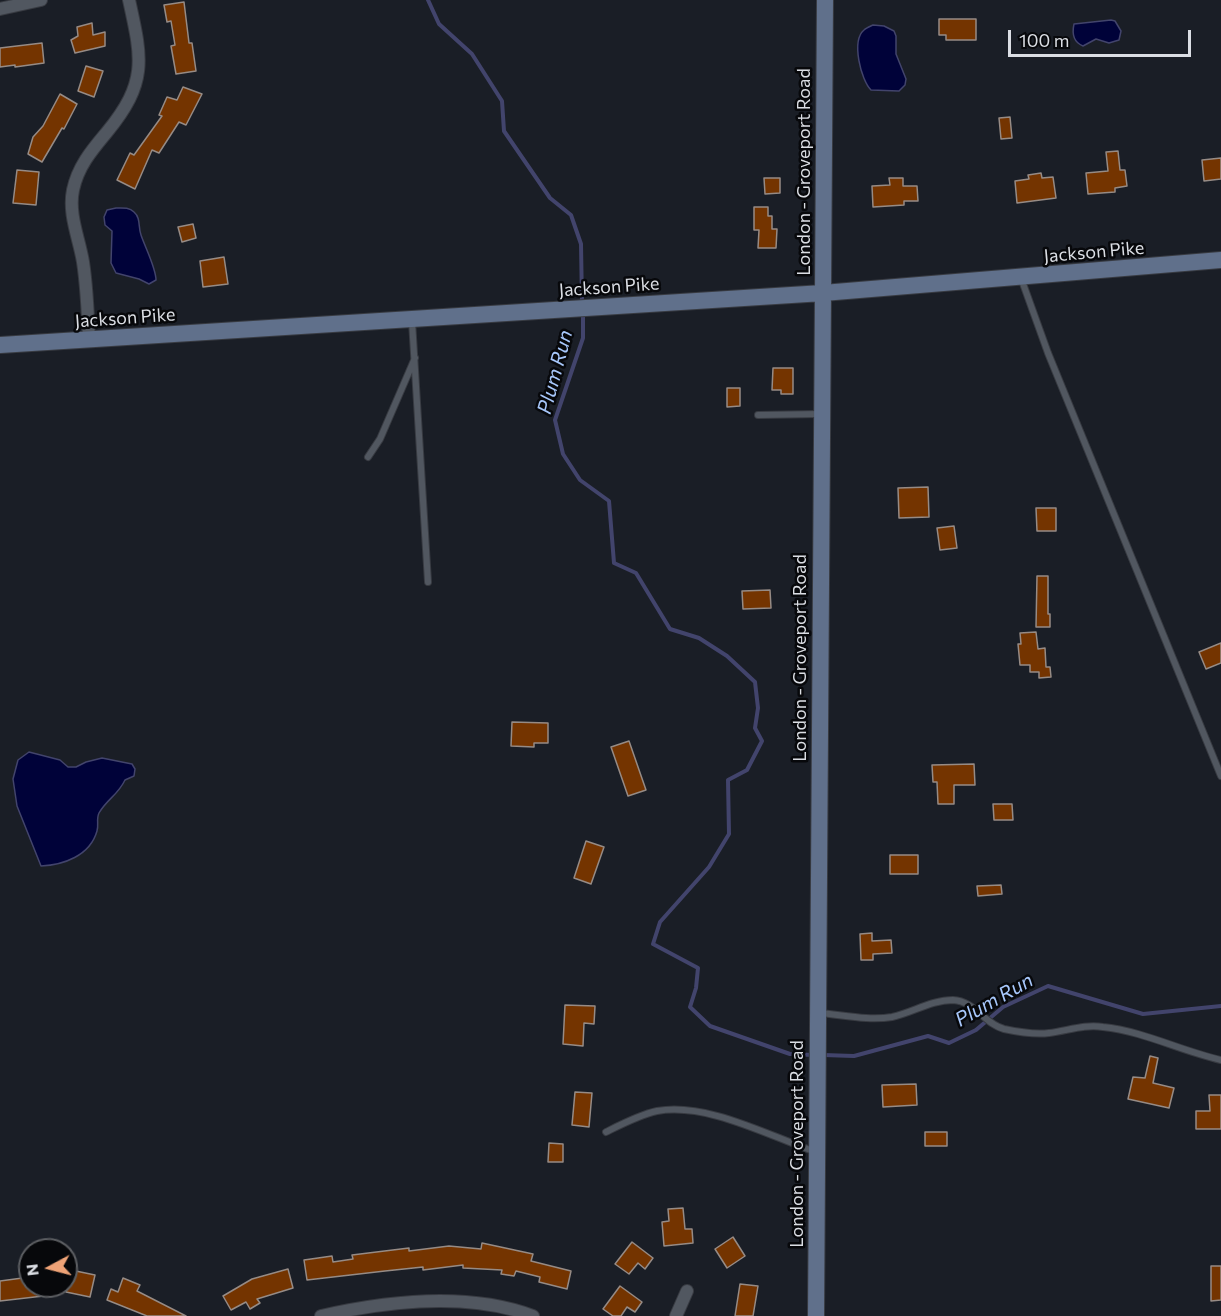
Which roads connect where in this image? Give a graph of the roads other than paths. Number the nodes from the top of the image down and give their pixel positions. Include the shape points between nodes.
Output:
1 (41, 0) edge
2 (129, 0) edge
3 (825, 0) edge
4 (0, 9) edge
5 (1221, 260) edge
6 (1020, 277) junction
7 (823, 293) junction
8 (412, 320) junction
9 (89, 340) junction
10 (0, 345) edge
11 (415, 357) junction
12 (822, 414) junction
13 (758, 415) dead end
14 (368, 457) dead end
15 (428, 582) dead end
16 (1221, 776) edge
17 (817, 1017) junction
18 (1221, 1060) edge
19 (606, 1132) dead end
20 (817, 1152) junction
21 (687, 1291) dead end
22 (356, 1312) edge
23 (321, 1316) edge
24 (533, 1316) edge
25 (676, 1316) edge
26 (816, 1316) edge

1 - 4 street
2 - 9 street via 140,59 136,82 129,104 83,163 72,192
3 - 7 main road, London - Groveport Road
5 - 6 main road, Jackson Pike
6 - 7 main road, Jackson Pike
6 - 16 lane
7 - 8 main road, Jackson Pike
7 - 12 main road, London - Groveport Road
8 - 9 main road, Jackson Pike
8 - 11 lane
9 - 10 main road, Jackson Pike
11 - 14 lane via 380,439
11 - 15 lane
12 - 13 lane
12 - 17 main road, London - Groveport Road
17 - 18 lane via 888,1018 954,1000 964,1002 1000,1028 1035,1034 1101,1026
17 - 20 main road, London - Groveport Road
19 - 20 lane via 638,1116 682,1110 708,1114
20 - 26 main road, London - Groveport Road
21 - 25 street
22 - 23 street
22 - 24 street via 425,1303 474,1302

